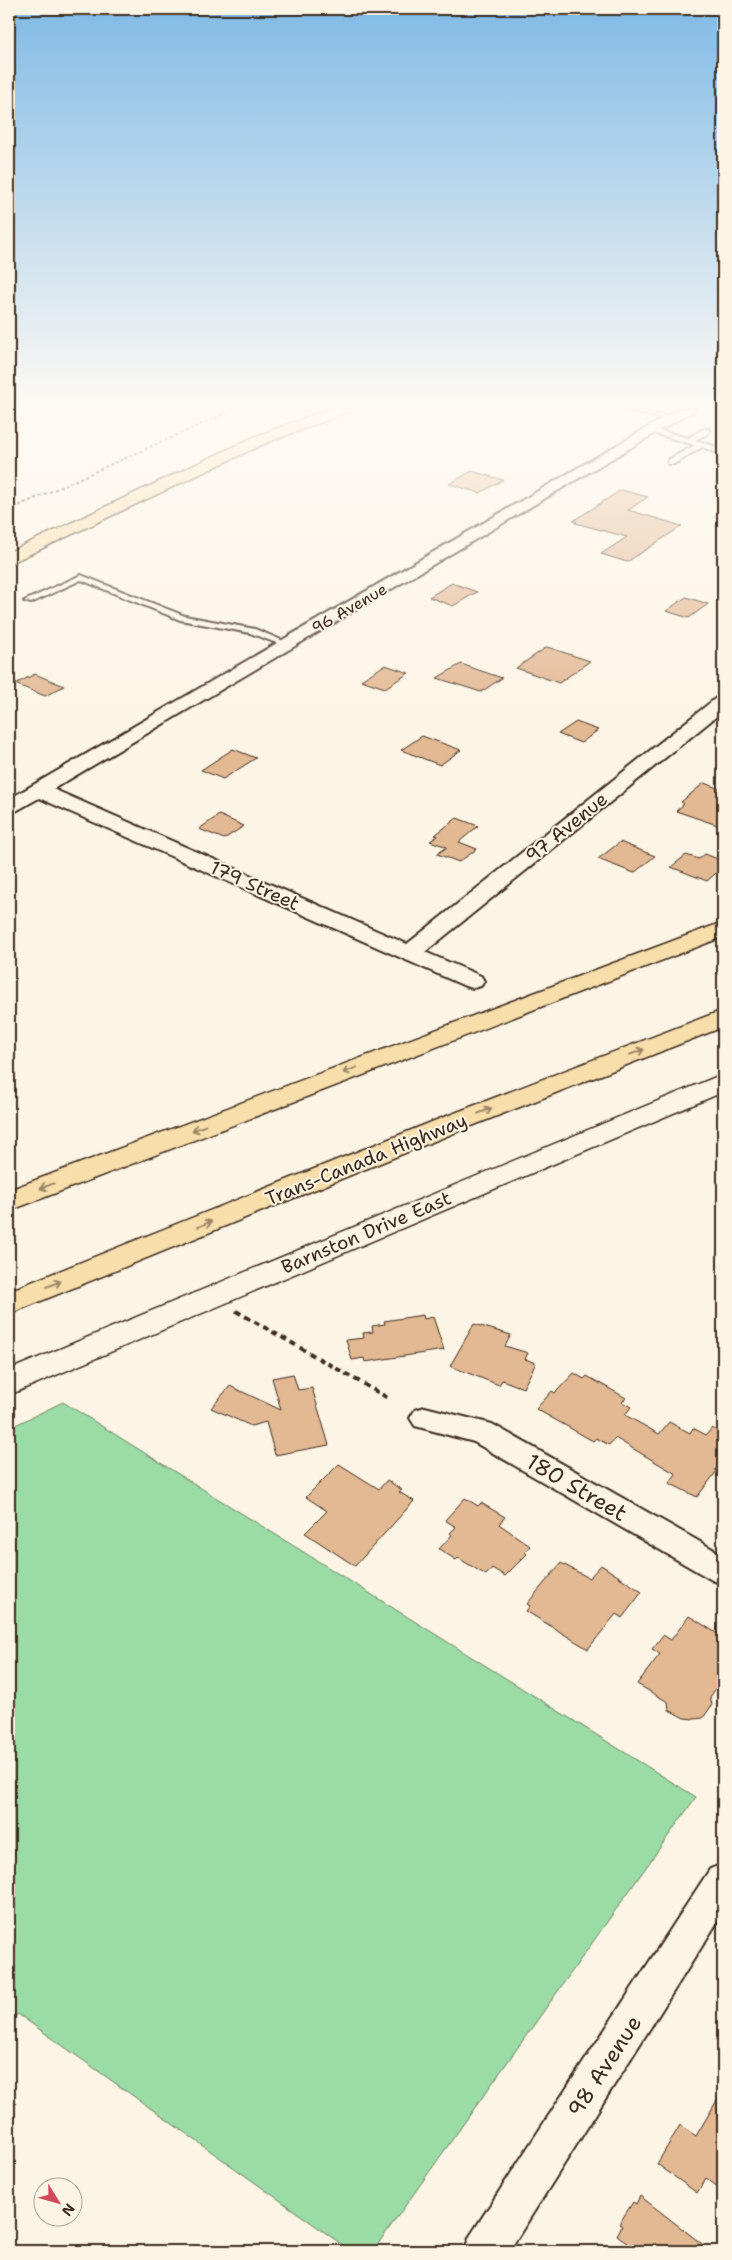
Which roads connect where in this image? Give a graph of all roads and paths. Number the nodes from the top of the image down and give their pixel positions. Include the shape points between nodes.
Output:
1 (72, 514) edge
2 (102, 514) edge
3 (509, 514) edge
4 (9, 544) edge
5 (9, 558) edge
6 (28, 601) dead end
7 (287, 644) junction
8 (723, 702) edge
9 (38, 790) junction
10 (9, 807) edge
11 (723, 912) edge
12 (723, 929) edge
13 (409, 953) junction
14 (473, 981) dead end
15 (723, 1018) edge
16 (375, 1061) junction
17 (722, 1084) edge
18 (9, 1201) edge
19 (9, 1303) edge
20 (231, 1308) dead end
21 (9, 1383) edge
22 (388, 1398) dead end
23 (425, 1418) dead end
24 (723, 1571) edge
25 (723, 1881) edge
26 (485, 2251) edge

1 - 4 main road
2 - 5 main road
3 - 7 street, 96 Avenue
6 - 7 lane via 81,577 183,618 252,631
7 - 9 street, 96 Avenue
8 - 13 street, 97 Avenue
9 - 10 street, 96 Avenue
9 - 13 street, 179 Street
11 - 16 main road
12 - 16 main road
13 - 14 street, 179 Street
19 -> 15 main road, Trans-Canada Highway
16 -> 18 main road
17 - 21 street, Barnston Drive East
20 - 22 path
23 - 24 street, 180 Street via 482,1432
25 - 26 street, 98 Avenue

